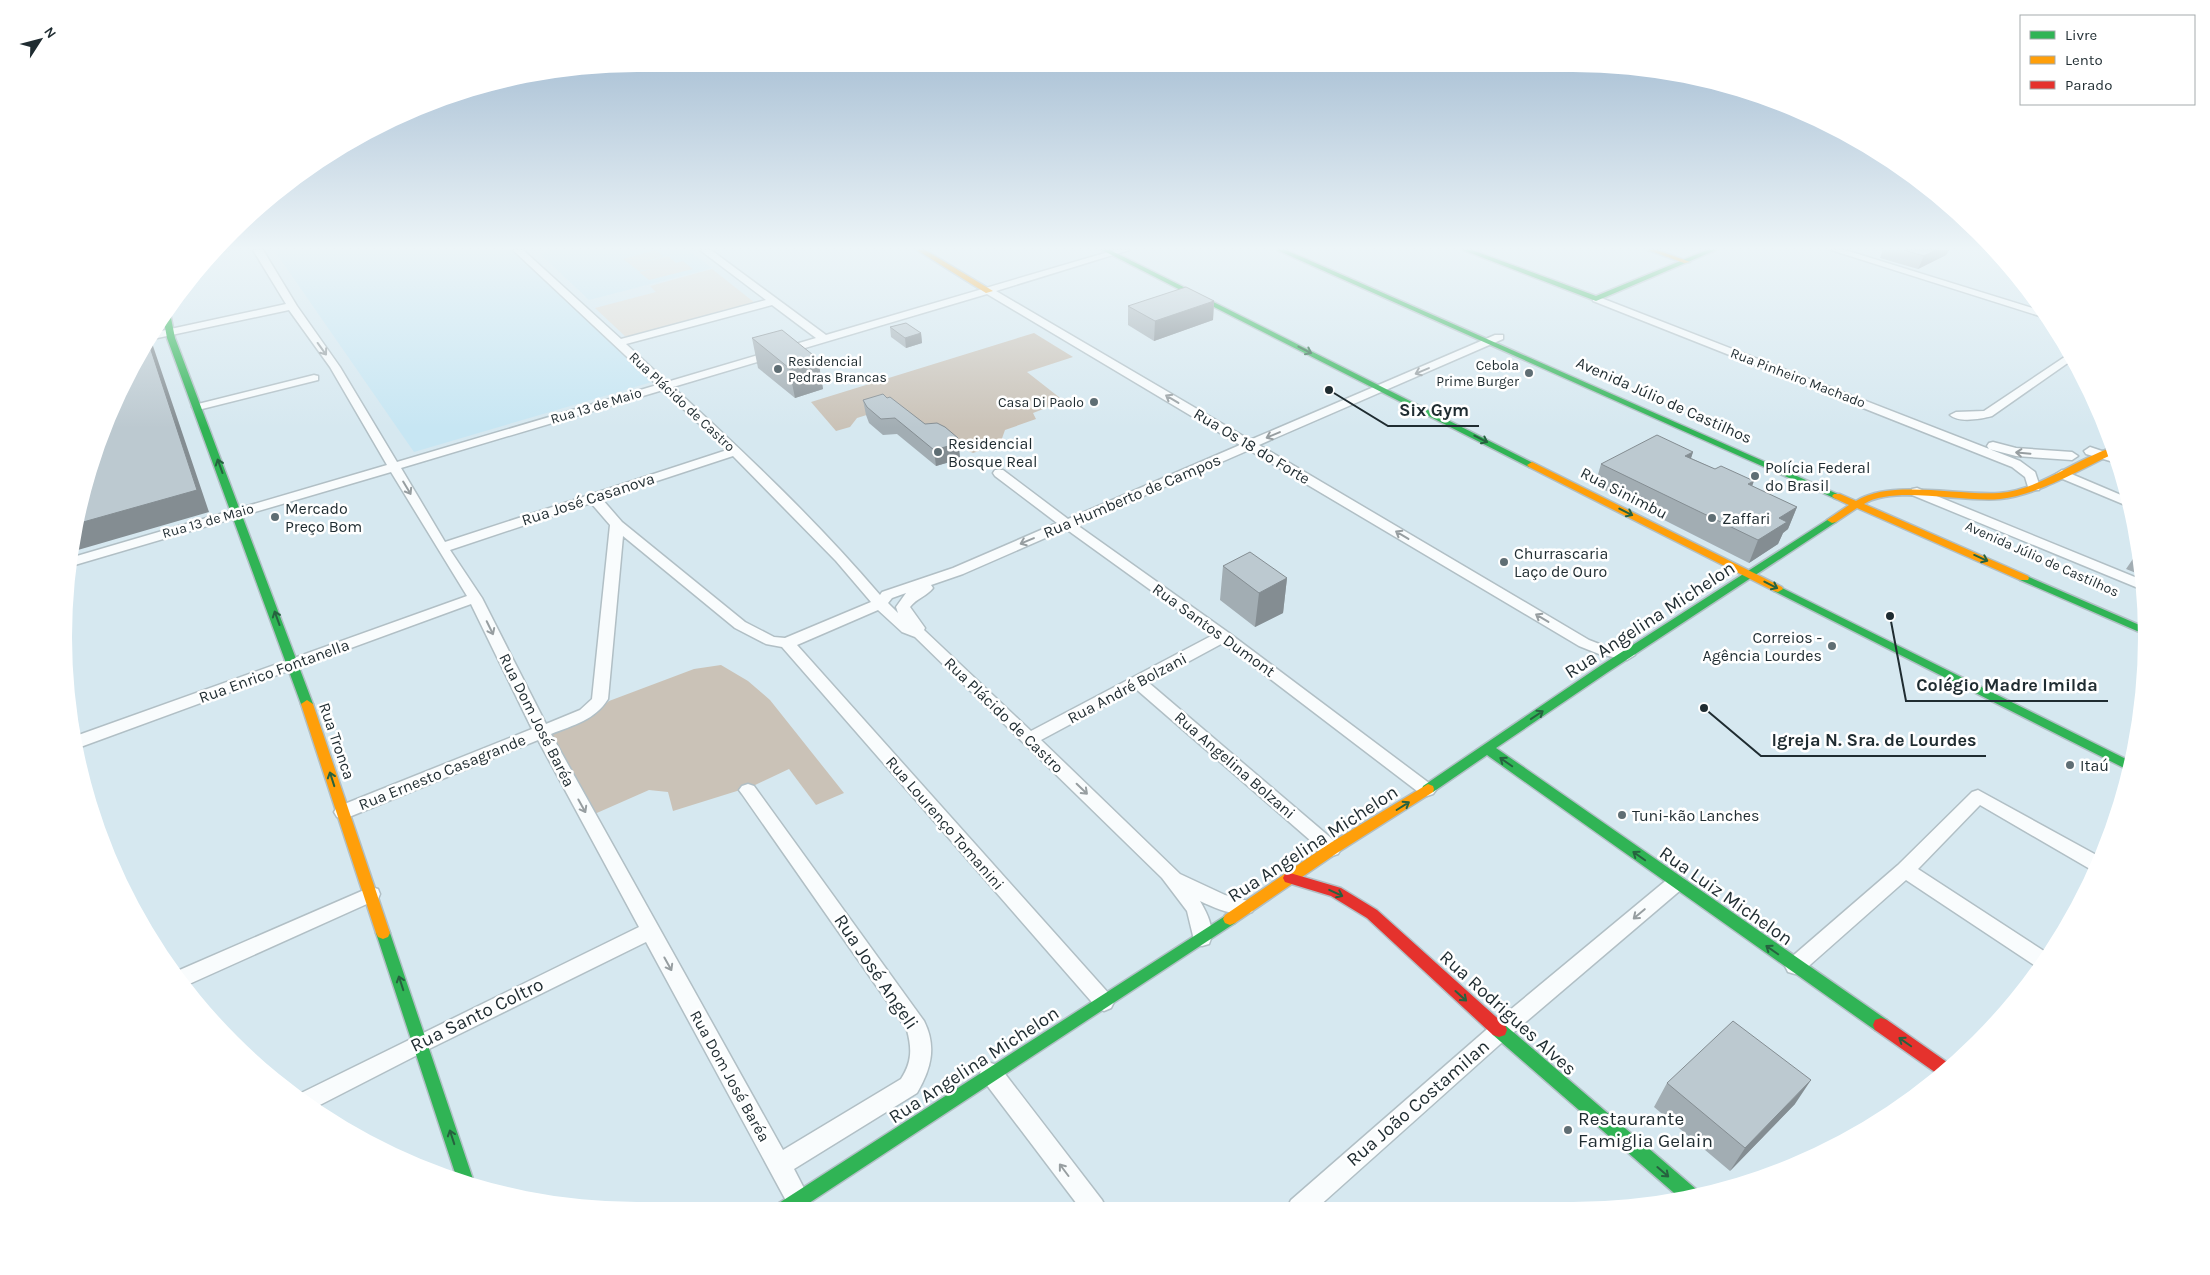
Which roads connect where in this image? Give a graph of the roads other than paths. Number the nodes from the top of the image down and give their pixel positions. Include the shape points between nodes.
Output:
1 (276, 310) edge
2 (294, 310) edge
3 (583, 310) edge
4 (743, 310) edge
5 (785, 310) edge
6 (925, 310) edge
7 (1020, 310) edge
8 (1223, 310) edge
9 (1423, 310) edge
10 (1428, 310) edge
11 (1623, 310) edge
12 (168, 324) edge
13 (169, 333) junction
14 (161, 335) edge
15 (824, 339) junction
16 (1494, 339) junction
17 (619, 343) junction
18 (2065, 361) edge
19 (314, 378) dead end
20 (666, 386) junction
21 (1381, 388) junction
22 (198, 407) junction
23 (1877, 409) junction
24 (1956, 415) dead end
25 (1249, 445) junction
26 (735, 451) junction
27 (2101, 452) edge
28 (2072, 456) junction
29 (394, 466) junction
30 (999, 473) dead end
31 (2062, 474) junction
32 (2038, 475) junction
33 (1918, 492) junction
34 (594, 498) junction
35 (1862, 500) junction
36 (2120, 500) edge
37 (237, 513) junction
38 (1066, 524) junction
39 (617, 525) junction
40 (442, 548) junction
41 (78, 560) edge
42 (958, 571) junction
43 (1751, 575) junction
44 (2134, 582) edge
45 (475, 598) junction
46 (883, 600) junction
47 (2137, 617) edge
48 (2137, 628) edge
49 (920, 634) junction
50 (1224, 636) junction
51 (1584, 642) junction
52 (787, 643) junction
53 (1627, 654) junction
54 (294, 664) junction
55 (1604, 670) junction
56 (1138, 682) junction
57 (542, 732) junction
58 (1030, 739) junction
59 (82, 740) edge
60 (1487, 748) junction
61 (2123, 763) edge
62 (748, 790) dead end
63 (1428, 790) junction
64 (343, 812) junction
65 (1332, 849) junction
66 (2091, 861) edge
67 (1905, 870) junction
68 (1169, 873) junction
69 (1290, 878) junction
70 (1676, 882) junction
71 (371, 894) junction
72 (1245, 907) junction
73 (650, 931) junction
74 (1202, 938) junction
75 (2038, 957) edge
76 (1795, 966) junction
77 (186, 976) edge
78 (1104, 1002) junction
79 (1500, 1031) junction
80 (420, 1043) junction
81 (1940, 1066) edge
82 (991, 1073) junction
83 (312, 1098) edge
84 (779, 1165) junction
85 (465, 1176) edge
86 (1686, 1191) edge
87 (791, 1202) edge
88 (797, 1202) edge
89 (1089, 1202) edge
90 (1306, 1202) edge

1 - 13 street
2 -> 29 street, Rua Dom José Baréa via 335,367
3 - 17 street, Rua Plácido de Castro
4 - 17 street
5 - 15 street
6 - 15 street, Rua 13 de Maio
25 -> 7 street, Rua Os 18 do Forte
8 -> 21 street, Rua Sinimbu
9 - 16 street, Avenida Júlio de Castilhos
10 - 16 street, Avenida Júlio de Castilhos
11 - 23 street, Rua Pinheiro Machado
12 - 13 street, Rua Tronca
13 - 14 street
13 - 22 street, Rua Tronca
15 - 20 street, Rua 13 de Maio
16 -> 21 street, Rua Humberto de Campos
16 - 35 street, Avenida Júlio de Castilhos
17 - 20 street, Rua Plácido de Castro
18 - 24 street via 1988,414
19 - 22 street
20 - 26 street, Rua Plácido de Castro
20 - 29 street, Rua 13 de Maio
21 -> 25 street, Rua Humberto de Campos
21 -> 43 street, Rua Sinimbu
37 -> 22 street, Rua Tronca
28 -> 23 street, Rua Pinheiro Machado via 2016,452
23 - 32 street, Rua Pinheiro Machado
25 - 38 street, Rua Humberto de Campos
51 -> 25 street, Rua Os 18 do Forte
26 - 34 street, Rua José Casanova
26 - 46 street, Rua Plácido de Castro
27 - 28 street
27 - 31 street
28 - 32 street
29 - 37 street, Rua 13 de Maio
29 -> 40 street, Rua Dom José Baréa
30 - 38 street, Rua Santos Dumont
31 - 32 street
31 - 36 street
32 - 33 street via 2000,496
33 - 35 street
33 - 44 street
34 - 39 street
34 - 40 street, Rua José Casanova
35 - 43 street, Rua Angelina Michelon
35 - 47 street, Avenida Júlio de Castilhos
35 -> 48 street, Avenida Júlio de Castilhos
37 - 41 street, Rua 13 de Maio
54 -> 37 street, Rua Tronca
38 -> 42 street, Rua Humberto de Campos
38 - 50 street, Rua Santos Dumont
39 - 52 street via 740,625 770,641
39 - 57 street, Rua Ernesto Casagrande via 600,699 586,714
40 - 45 street, Rua Dom José Baréa
42 - 46 street, Rua Humberto de Campos
42 - 49 street, Rua Humberto de Campos via 905,601 904,612 917,625
43 - 53 street, Rua Angelina Michelon
43 -> 61 street, Rua Sinimbu
45 - 54 street, Rua Enrico Fontanella
45 -> 57 street, Rua Dom José Baréa
46 - 49 street, Rua Plácido de Castro via 908,629
46 - 52 street, Rua Humberto de Campos
49 - 58 street, Rua Plácido de Castro
50 - 56 street, Rua André Bolzani
50 - 63 street, Rua Santos Dumont
51 - 53 street, Rua Os 18 do Forte
51 - 55 street, Rua Os 18 do Forte via 1597,655
52 - 78 street, Rua Lourenço Tomanini
53 - 55 street, Rua Angelina Michelon
54 - 59 street, Rua Enrico Fontanella
64 -> 54 street, Rua Tronca
60 -> 55 street, Rua Angelina Michelon
56 - 58 street, Rua André Bolzani
56 - 65 street, Rua Angelina Bolzani
57 - 64 street, Rua Ernesto Casagrande
57 -> 73 street, Rua Dom José Baréa
58 -> 68 street, Rua Plácido de Castro
60 - 63 street, Rua Angelina Michelon
70 -> 60 street, Rua Luiz Michelon
62 - 84 street, Rua José Angeli via 917,1027 923,1047 920,1068 909,1086
65 -> 63 street, Rua Angelina Michelon
64 - 71 street, Rua Tronca
65 - 69 street, Rua Angelina Michelon
66 - 67 street via 1978,796
67 - 75 street
67 - 76 street
68 - 72 street, Rua Plácido de Castro via 1203,895 1224,904
68 - 74 street, Rua Plácido de Castro via 1195,906 1202,926
69 - 72 street, Rua Angelina Michelon
69 -> 79 street, Rua Rodrigues Alves via 1336,892 1372,914
76 -> 70 street, Rua Luiz Michelon
70 -> 79 street, Rua João Costamilan
71 - 77 street
80 -> 71 street, Rua Tronca
72 - 74 street, Rua Angelina Michelon
73 - 80 street, Rua Santo Coltro
73 -> 84 street, Rua Dom José Baréa
74 - 78 street, Rua Angelina Michelon
81 -> 76 street, Rua Luiz Michelon
78 - 82 street, Rua Angelina Michelon
79 -> 86 street, Rua Rodrigues Alves
79 - 90 street, Rua João Costamilan
80 - 83 street, Rua Santo Coltro
85 -> 80 street, Rua Tronca
82 - 88 street, Rua Angelina Michelon
89 -> 82 street
84 - 87 street, Rua Dom José Baréa

